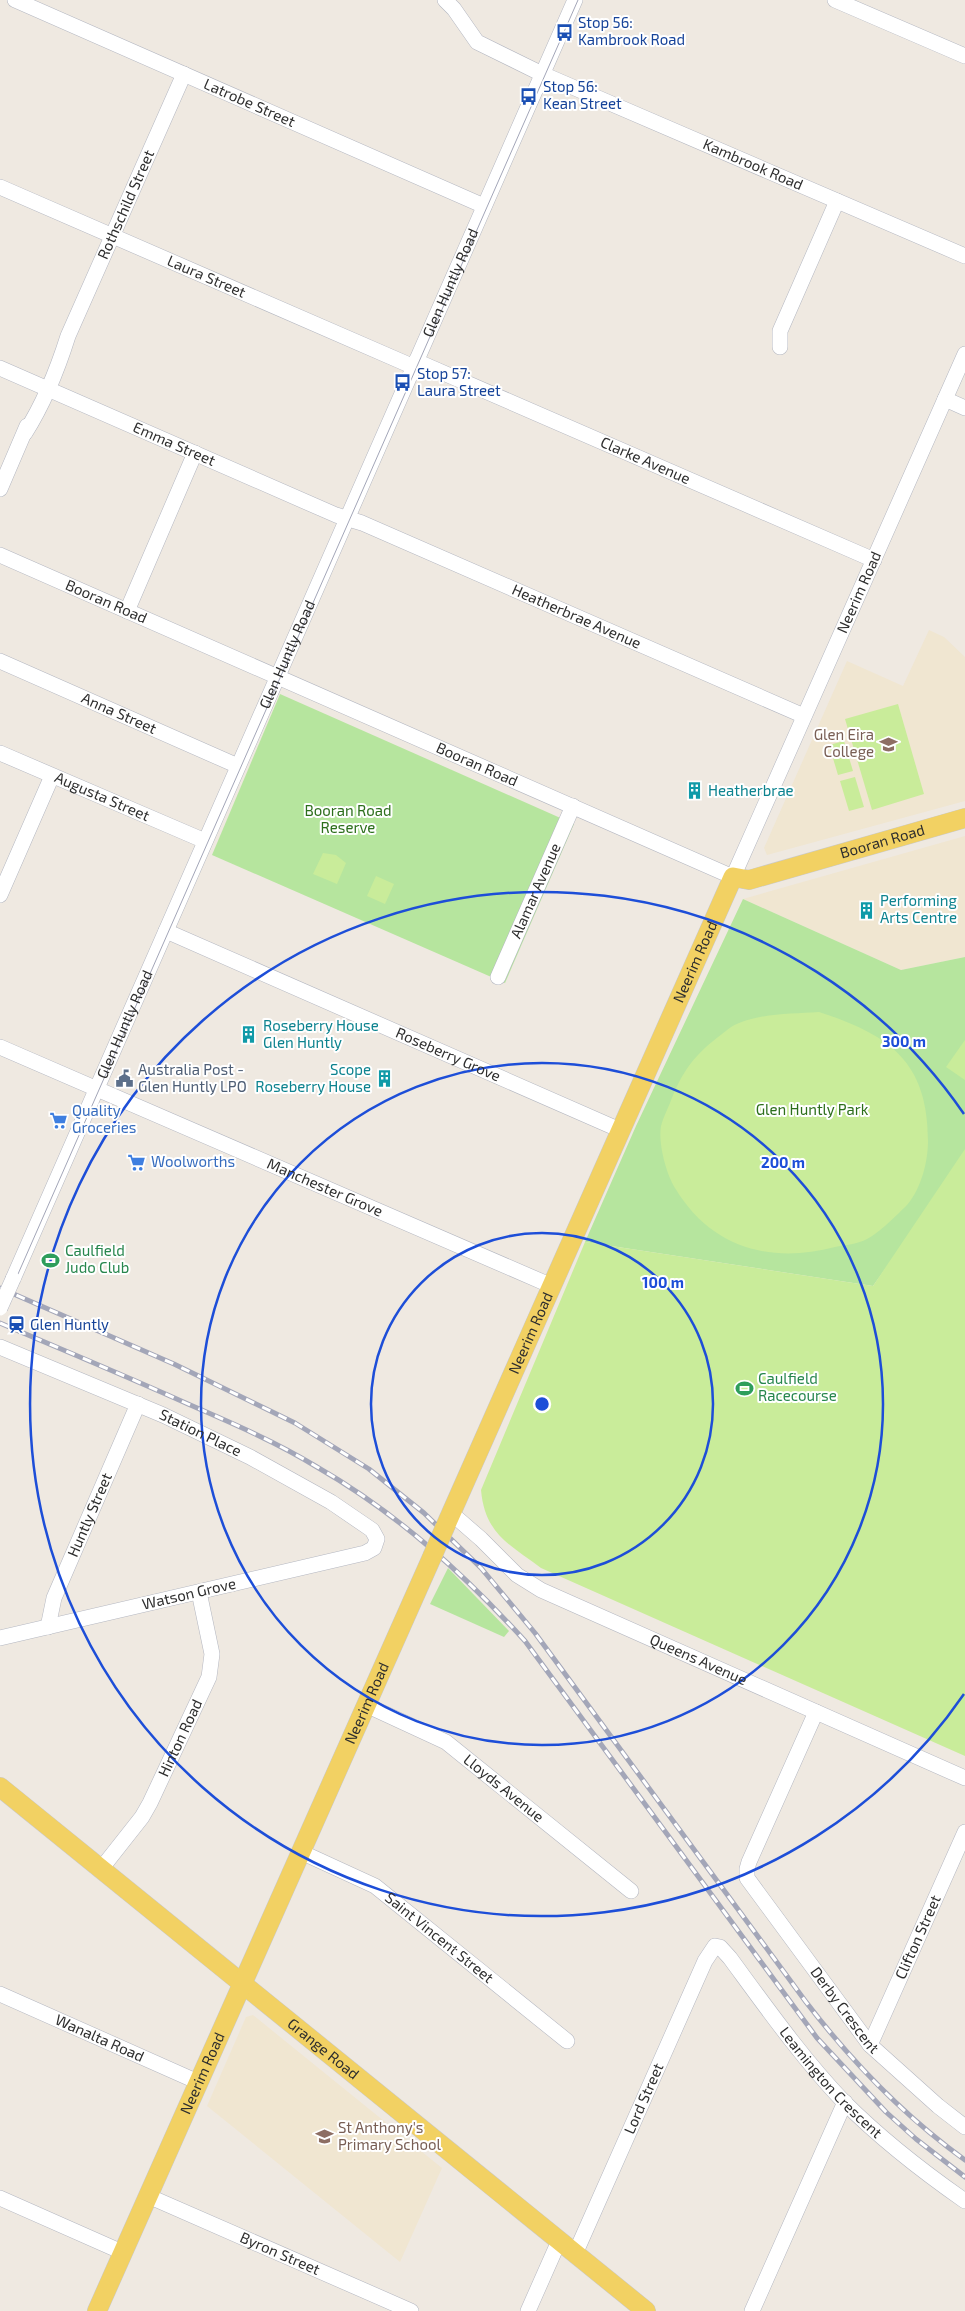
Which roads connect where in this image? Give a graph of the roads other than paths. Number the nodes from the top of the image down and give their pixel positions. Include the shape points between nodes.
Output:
1 (14, 0) edge
2 (444, 0) edge
3 (575, 0) edge
4 (835, 0) edge
5 (965, 56) edge
6 (184, 74) junction
7 (542, 74) junction
8 (0, 187) edge
9 (836, 201) junction
10 (484, 206) junction
11 (112, 236) junction
12 (964, 256) edge
13 (780, 347) dead end
14 (965, 354) edge
15 (415, 364) junction
16 (0, 368) edge
17 (45, 388) junction
18 (945, 399) junction
19 (965, 408) edge
20 (195, 453) junction
21 (0, 489) edge
22 (348, 518) junction
23 (0, 556) edge
24 (874, 560) junction
25 (127, 611) junction
26 (0, 662) edge
27 (278, 677) junction
28 (804, 716) junction
29 (0, 753) edge
30 (238, 766) junction
31 (52, 776) junction
32 (573, 806) junction
33 (965, 818) edge
34 (206, 842) junction
35 (733, 877) junction
36 (0, 895) edge
37 (166, 931) junction
38 (498, 976) dead end
39 (0, 1048) edge
40 (97, 1089) junction
41 (620, 1130) junction
42 (552, 1286) junction
43 (0, 1308) edge
44 (0, 1347) edge
45 (138, 1404) junction
46 (448, 1520) junction
47 (376, 1546) joint
48 (199, 1592) junction
49 (48, 1627) junction
50 (0, 1638) edge
51 (366, 1705) junction
52 (816, 1712) junction
53 (965, 1778) edge
54 (0, 1787) edge
55 (965, 1832) edge
56 (301, 1852) junction
57 (101, 1869) junction
58 (632, 1891) dead end
59 (715, 1946) joint
60 (242, 1984) junction
61 (0, 1994) edge
62 (566, 2040) dead end
63 (870, 2044) junction
64 (198, 2082) junction
65 (845, 2102) junction
66 (965, 2128) edge
67 (148, 2196) junction
68 (0, 2198) edge
69 (965, 2201) edge
70 (559, 2241) junction
71 (122, 2252) junction
72 (575, 2254) junction
73 (96, 2311) edge
74 (411, 2311) edge
75 (528, 2311) edge
76 (646, 2311) edge
77 (752, 2311) edge

1 - 6 street, Latrobe Street
2 - 7 street, Kambrook Road via 477,42
3 - 7 street, Glen Huntly Road
4 - 5 street
6 - 10 street, Latrobe Street
6 - 11 street, Rothschild Street
7 - 9 street, Kambrook Road
7 - 10 street, Glen Huntly Road
8 - 11 street, Laura Street
9 - 12 street, Kambrook Road
9 - 13 street via 780,331
10 - 15 street, Glen Huntly Road
11 - 15 street, Laura Street
11 - 17 street, Rothschild Street
14 - 18 street, Neerim Road
15 - 22 street, Glen Huntly Road
15 - 24 street, Clarke Avenue
16 - 17 street, Emma Street
17 - 20 street, Emma Street
17 - 21 street, Rothschild Street
18 - 19 street
18 - 24 street, Neerim Road
20 - 22 street, Emma Street
20 - 25 street
22 - 27 street, Glen Huntly Road
22 - 28 street, Heatherbrae Avenue
23 - 25 street, Booran Road
24 - 28 street, Neerim Road
25 - 27 street, Booran Road
26 - 30 street, Anna Street
27 - 30 street, Glen Huntly Road
27 - 32 street, Booran Road
28 - 35 street, Neerim Road
29 - 31 street, Augusta Street
30 - 34 street, Glen Huntly Road
31 - 34 street, Augusta Street
31 - 36 street
32 - 35 street, Booran Road
32 - 38 street, Alamar Avenue
33 - 35 main road, Booran Road via 751,880
34 - 37 street, Glen Huntly Road
35 - 41 main road, Neerim Road
37 - 40 street, Glen Huntly Road
37 - 41 street, Roseberry Grove
39 - 40 street, Manchester Grove
40 - 42 street, Manchester Grove
40 - 43 street, Glen Huntly Road, bridge
41 - 42 main road, Neerim Road
42 - 46 main road, Neerim Road
44 - 45 street, Station Place
45 - 47 street, Station Place via 309,1489 372,1530 377,1537
45 - 49 street, Huntly Street via 54,1598
46 - 51 main road, Neerim Road, bridge
46 - 52 street, Queens Avenue via 482,1539 517,1575 540,1590
47 - 48 street, Watson Grove via 365,1553
48 - 49 street, Watson Grove
48 - 57 street, Hinton Road via 212,1654 209,1677 150,1804
49 - 50 street, Watson Grove
51 - 56 main road, Neerim Road
51 - 58 street, Lloyds Avenue via 441,1739
52 - 53 street, Queens Avenue
52 - 63 street, Derby Crescent via 746,1875
54 - 57 main road, Grange Road
55 - 63 street, Clifton Street
56 - 60 main road, Neerim Road
56 - 62 street, Saint Vincent Street via 375,1886
57 - 60 main road, Grange Road
59 - 65 street, Leamington Crescent via 730,1958 800,2051
59 - 72 street, Lord Street via 705,1961
60 - 64 main road, Neerim Road
60 - 70 main road, Grange Road
61 - 64 street, Wanalta Road
63 - 66 street, Derby Crescent
64 - 67 main road, Neerim Road
65 - 69 street, Leamington Crescent via 886,2141
65 - 77 street
67 - 71 main road, Neerim Road
67 - 74 street, Byron Street
68 - 71 street
70 - 72 main road, Grange Road
70 - 75 street
71 - 73 main road, Neerim Road
72 - 76 main road, Grange Road

